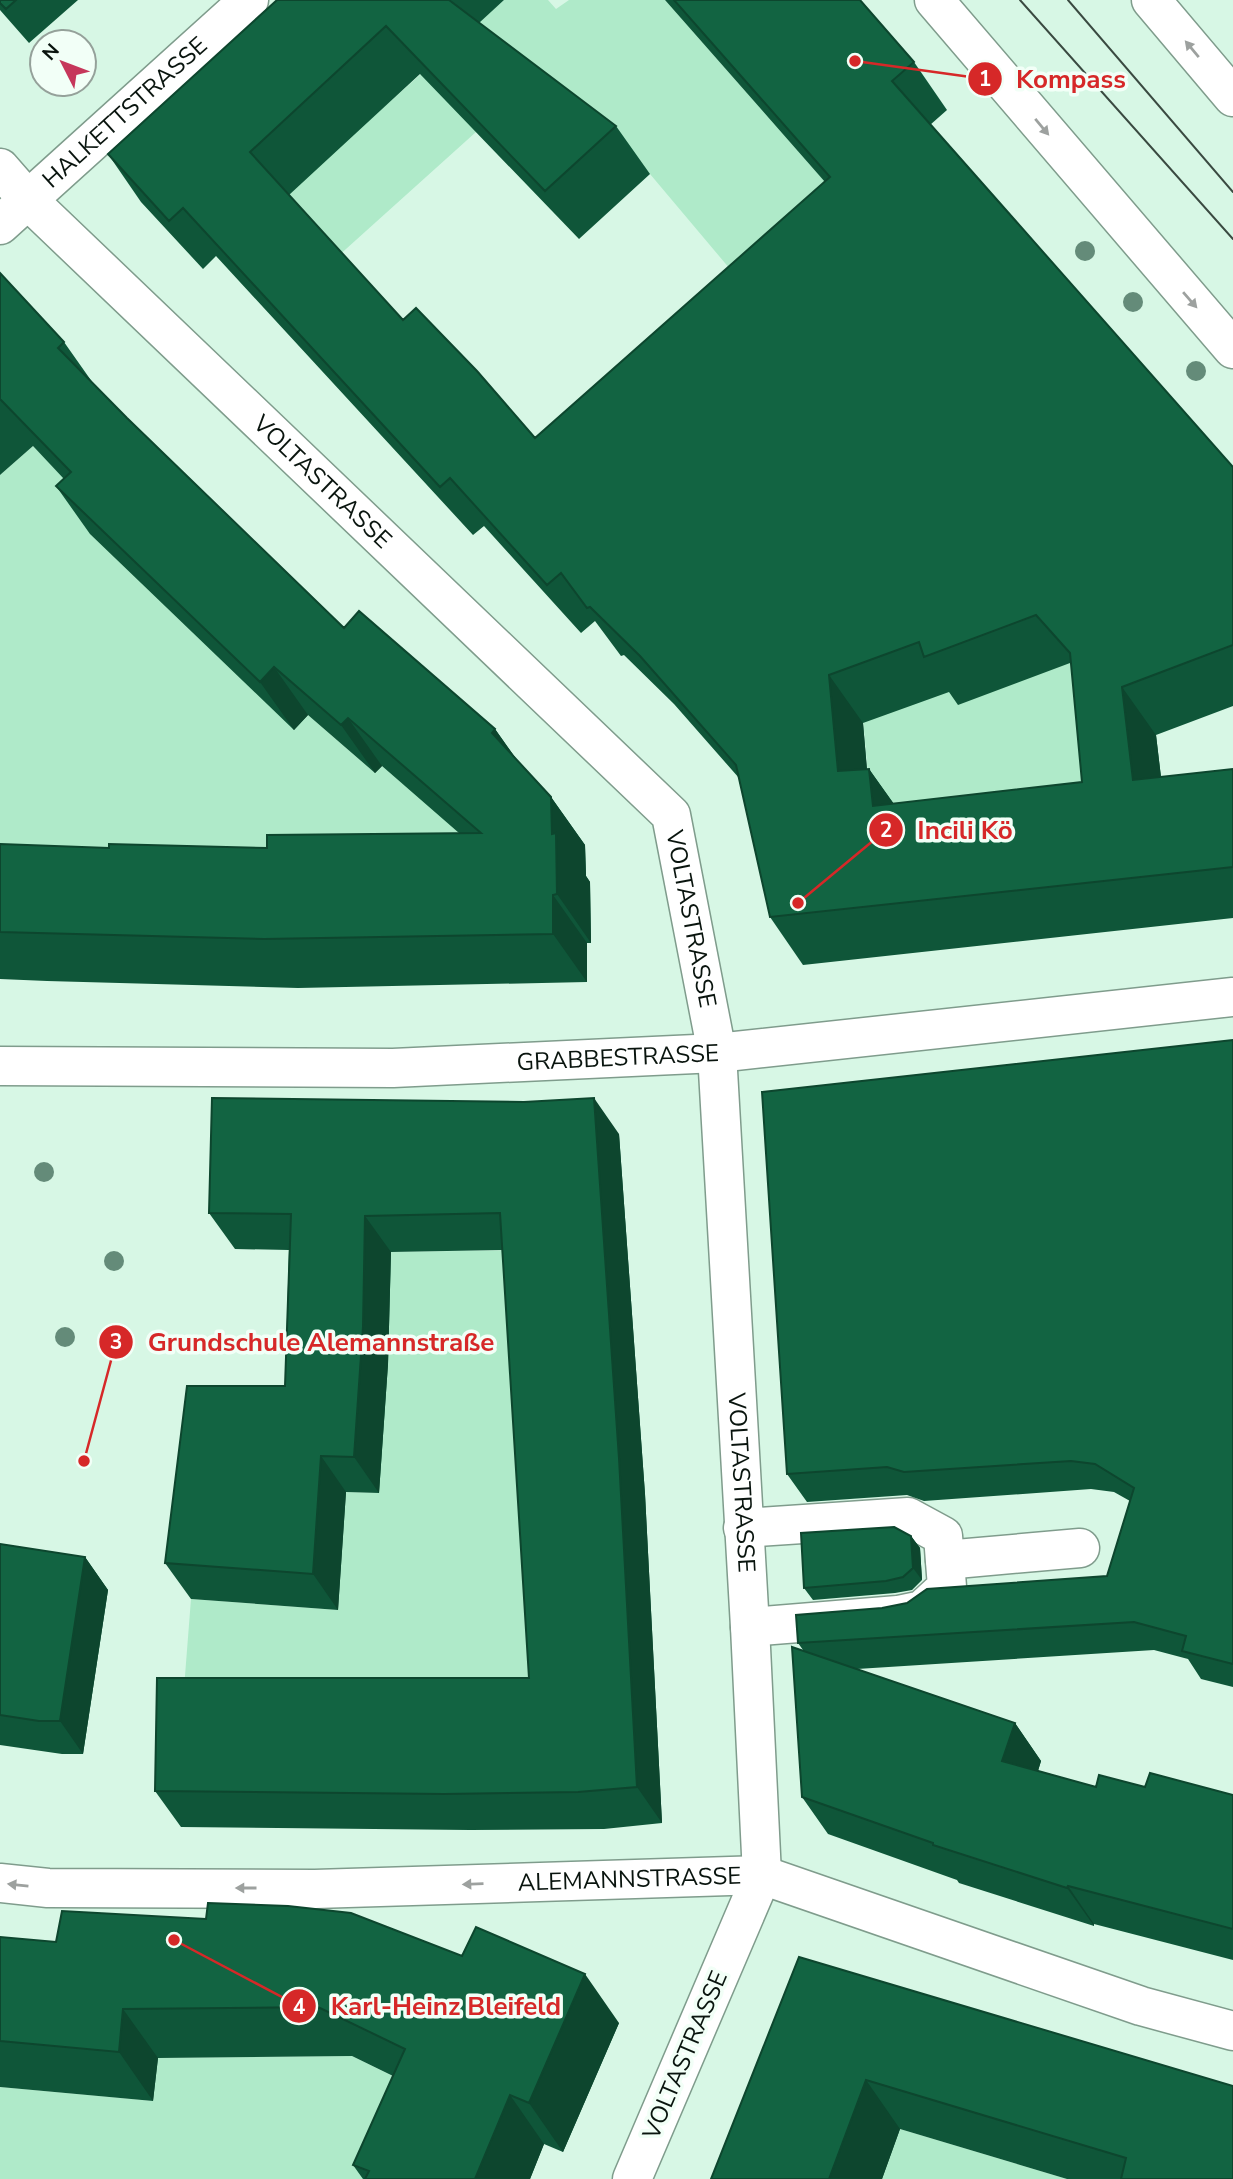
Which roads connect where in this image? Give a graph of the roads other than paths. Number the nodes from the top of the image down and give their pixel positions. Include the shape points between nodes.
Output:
1 (249, 0) edge
2 (934, 0) edge
3 (1151, 0) edge
4 (1233, 97) edge
5 (0, 169) edge
6 (28, 200) junction
7 (0, 225) edge
8 (1233, 349) edge
9 (1233, 997) edge
10 (717, 1054) junction
11 (0, 1066) edge
12 (743, 1528) junction
13 (1080, 1548) dead end
14 (945, 1560) junction
15 (750, 1627) junction
16 (762, 1875) junction
17 (0, 1883) edge
18 (1233, 2031) edge
19 (632, 2179) edge

1 - 6 street, HALKETTSTRASSE
2 -> 8 street
4 -> 3 street
5 - 6 street, VOLTASTRASSE
6 - 7 street, HALKETTSTRASSE
6 - 10 street, VOLTASTRASSE via 671,815
9 - 10 street, GRABBESTRASSE
10 - 11 street, GRABBESTRASSE via 393,1068
10 - 12 street, VOLTASTRASSE
12 - 14 street via 908,1517 943,1536
12 - 15 street, VOLTASTRASSE
13 - 14 street
14 - 15 street via 947,1587 922,1610
15 - 16 street, VOLTASTRASSE
16 -> 17 street, ALEMANNSTRASSE via 316,1889 48,1888
16 - 18 street, ALEMANNSTRASSE via 1141,2006
16 - 19 street, VOLTASTRASSE

